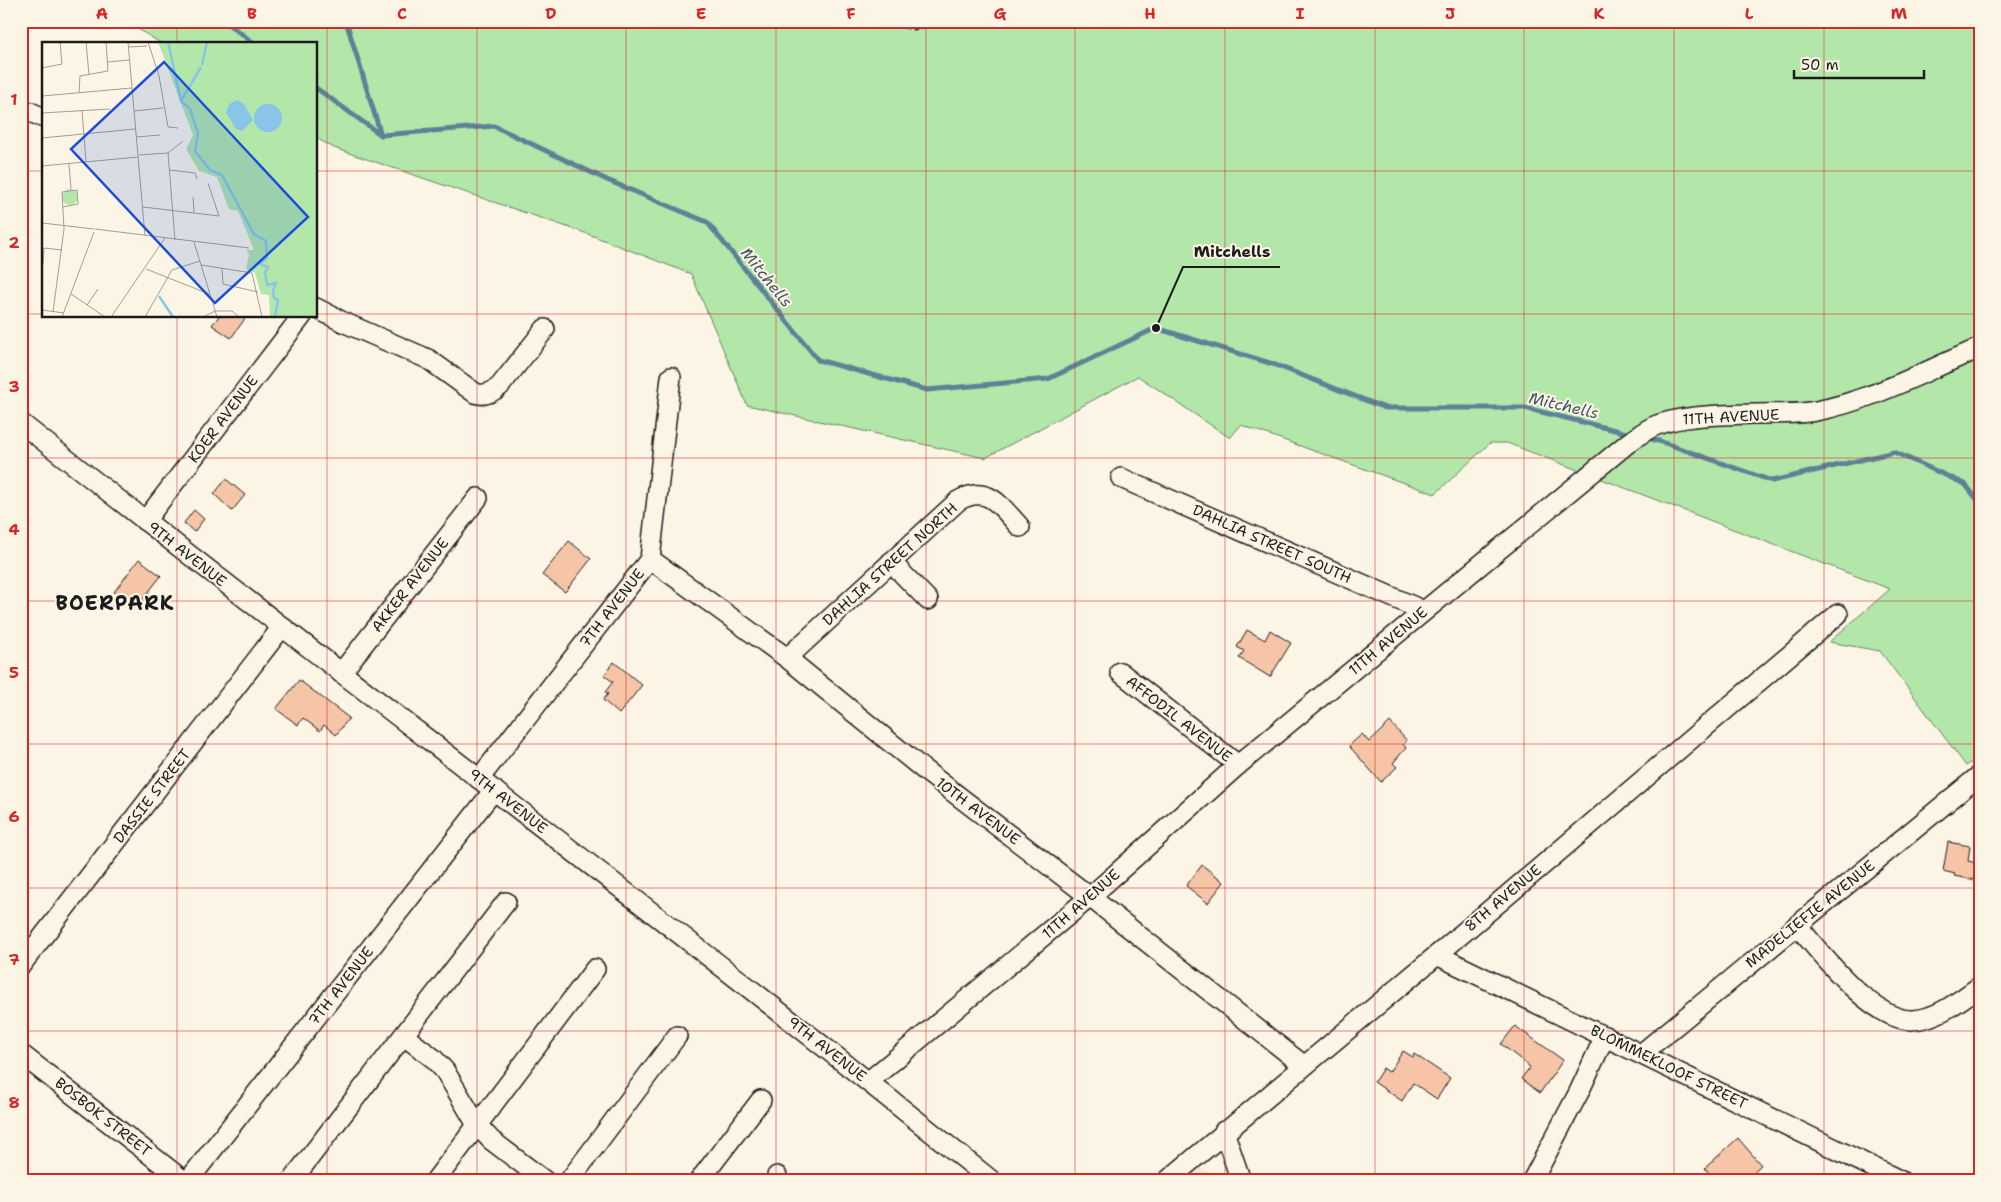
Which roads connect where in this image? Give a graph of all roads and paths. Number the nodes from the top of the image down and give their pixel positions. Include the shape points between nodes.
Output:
1 (877, 21) edge
2 (962, 21) edge
3 (21, 108) edge
4 (42, 117) edge
5 (318, 309) edge
6 (300, 318) edge
7 (545, 329) dead end
8 (1980, 348) edge
9 (671, 377) dead end
10 (21, 423) edge
11 (1121, 478) dead end
12 (478, 498) dead end
13 (145, 521) junction
14 (1020, 527) dead end
15 (650, 559) junction
16 (891, 562) junction
17 (928, 600) dead end
18 (1424, 610) junction
19 (1838, 614) dead end
20 (282, 627) junction
21 (787, 658) junction
22 (1120, 672) dead end
23 (341, 673) junction
24 (1238, 765) junction
25 (1980, 775) edge
26 (479, 779) junction
27 (494, 790) junction
28 (1090, 897) junction
29 (506, 902) dead end
30 (1797, 925) junction
31 (1437, 955) junction
32 (21, 965) edge
33 (595, 968) dead end
34 (1980, 986) edge
35 (404, 1036) junction
36 (676, 1036) dead end
37 (1605, 1036) junction
38 (21, 1054) edge
39 (1641, 1054) junction
40 (1303, 1065) junction
41 (869, 1081) junction
42 (761, 1100) dead end
43 (477, 1125) junction
44 (1224, 1131) junction
45 (292, 1179) dead end
46 (1897, 1180) edge
47 (186, 1181) edge
48 (435, 1181) edge
49 (545, 1181) edge
50 (569, 1181) edge
51 (698, 1181) edge
52 (992, 1181) edge
53 (1167, 1181) edge
54 (1241, 1181) edge
55 (1532, 1181) edge

1 - 2 path via 913,29
3 - 4 street
5 - 7 street via 428,359 475,393 483,395 500,386
6 - 13 street, KOER AVENUE
8 - 18 street, 11TH AVENUE via 1861,399 1816,411 1680,419 1656,425 1628,443
9 - 15 street, 7TH AVENUE
10 - 13 street, 9TH AVENUE
11 - 18 street, DAHLIA STREET SOUTH
12 - 23 street, AKKER AVENUE
13 - 20 street, 9TH AVENUE
14 - 16 street, DAHLIA STREET NORTH via 987,495 977,493 958,501
15 - 21 street, 10TH AVENUE
15 - 26 street, 7TH AVENUE
16 - 17 street
16 - 21 street, DAHLIA STREET NORTH
18 - 24 street, 11TH AVENUE
19 - 31 street, 8TH AVENUE
20 - 23 street, 9TH AVENUE
20 - 32 street, DASSIE STREET
21 - 28 street, 10TH AVENUE via 923,769
22 - 24 street, AFFODIL AVENUE
23 - 26 street, 9TH AVENUE
24 - 28 street, 11TH AVENUE
25 - 30 street, MADELIEFIE AVENUE
26 - 27 street, 9TH AVENUE
27 - 41 street, 9TH AVENUE
27 - 47 street, 7TH AVENUE
28 - 40 street, 10TH AVENUE
28 - 41 street, 11TH AVENUE
29 - 35 street
30 - 34 street via 1855,991 1900,1017 1914,1020 1933,1014
30 - 39 street, MADELIEFIE AVENUE
31 - 37 street, BLOMMEKLOOF STREET
31 - 40 street, 8TH AVENUE
33 - 43 street
35 - 43 street via 445,1071
35 - 45 street
36 - 50 street
37 - 39 street, BLOMMEKLOOF STREET
37 - 55 street
38 - 47 street, BOSBOK STREET
39 - 46 street, BLOMMEKLOOF STREET
40 - 44 street, 8TH AVENUE
41 - 52 street, 9TH AVENUE
42 - 51 street
43 - 48 street
43 - 49 street via 491,1140
44 - 53 street, 8TH AVENUE
44 - 54 street

